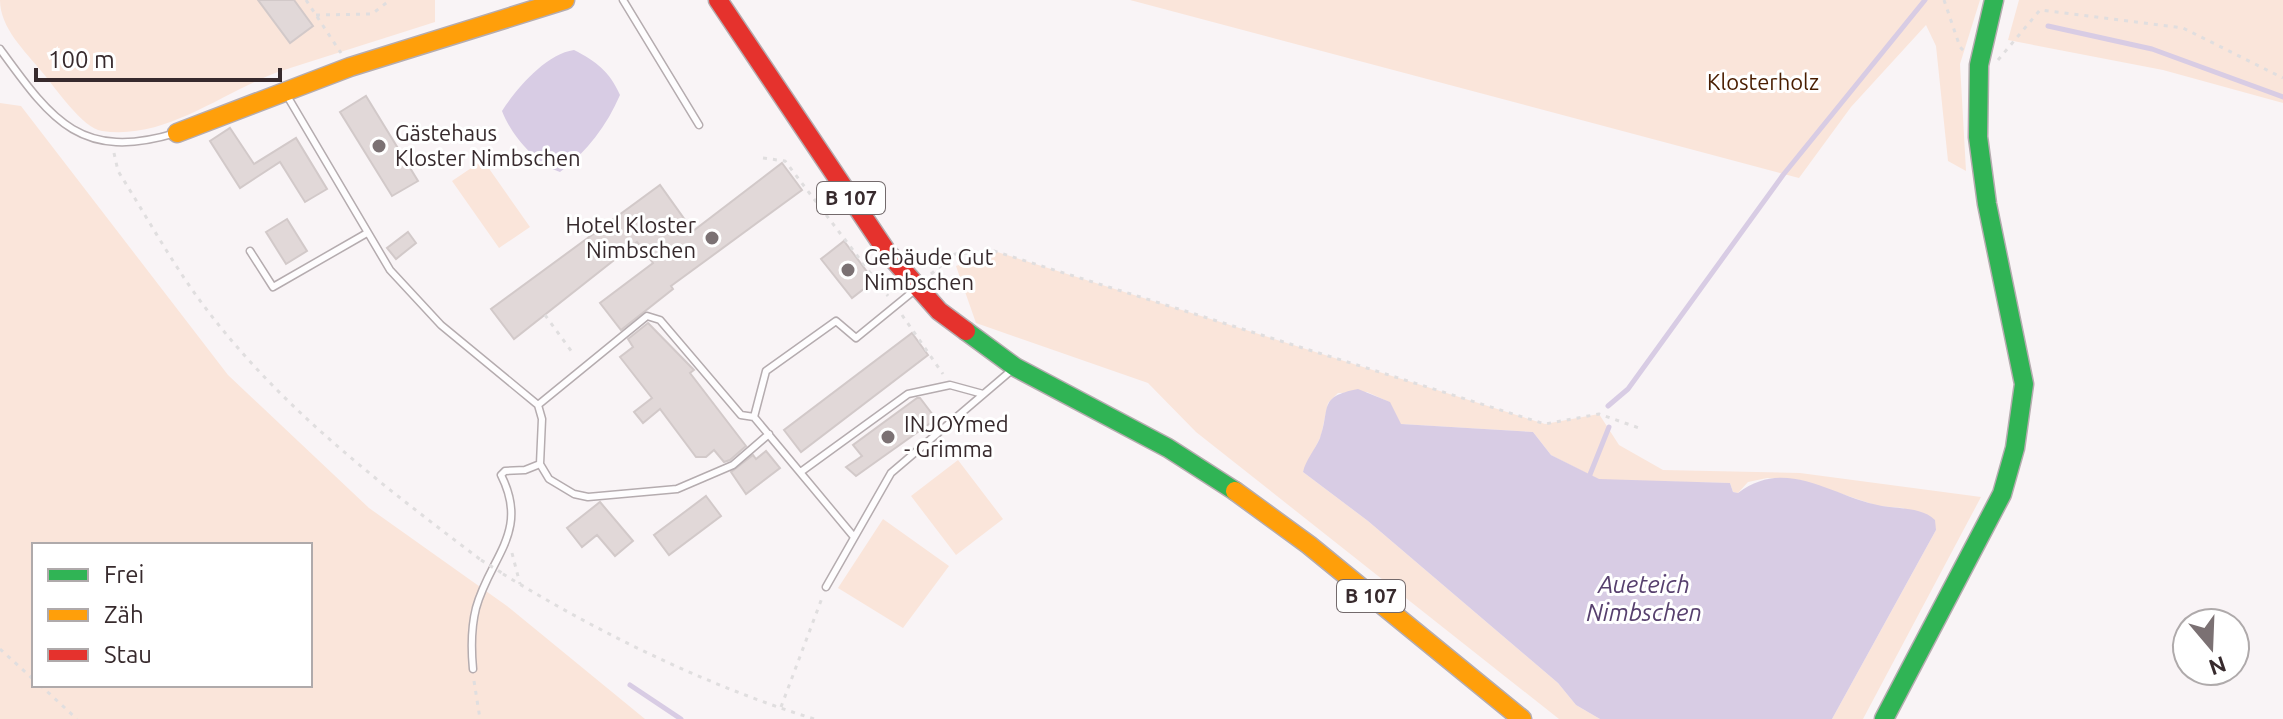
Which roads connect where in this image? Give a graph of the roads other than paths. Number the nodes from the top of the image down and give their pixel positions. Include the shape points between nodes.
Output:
1 (565, 0) edge
2 (623, 0) edge
3 (718, 0) edge
4 (1994, 0) edge
5 (536, 4) edge
6 (0, 49) edge
7 (284, 90) junction
8 (699, 125) dead end
9 (177, 133) joint
10 (367, 233) junction
11 (250, 251) dead end
12 (917, 288) junction
13 (1015, 367) junction
14 (984, 394) junction
15 (538, 405) junction
16 (754, 417) junction
17 (769, 434) junction
18 (540, 464) junction
19 (802, 471) junction
20 (854, 537) junction
21 (826, 587) road end
22 (473, 669) road end
23 (1522, 719) edge
24 (1884, 719) edge

1 - 5 street
2 - 8 lane
3 - 12 street, B 107 via 887,252
4 - 24 street via 1979,65 1978,137 2024,384 2015,448 2002,494
5 - 7 street
6 - 9 lane via 42,106 63,126 84,136 150,141
7 - 9 street
7 - 10 lane
10 - 11 lane via 273,287
10 - 15 lane via 390,270 441,325
12 - 13 street, B 107
12 - 16 lane via 856,338 836,321 766,371
13 - 14 lane
13 - 23 street, B 107 via 1217,478 1309,545
14 - 19 lane via 950,385 908,394
14 - 20 lane via 891,473
15 - 16 lane via 647,316 660,320 741,415
15 - 18 lane
16 - 17 lane
17 - 18 lane via 733,465 677,489 574,494 549,479
17 - 19 lane
18 - 22 lane via 501,475 512,507 507,543 477,606
19 - 20 lane
20 - 21 lane

